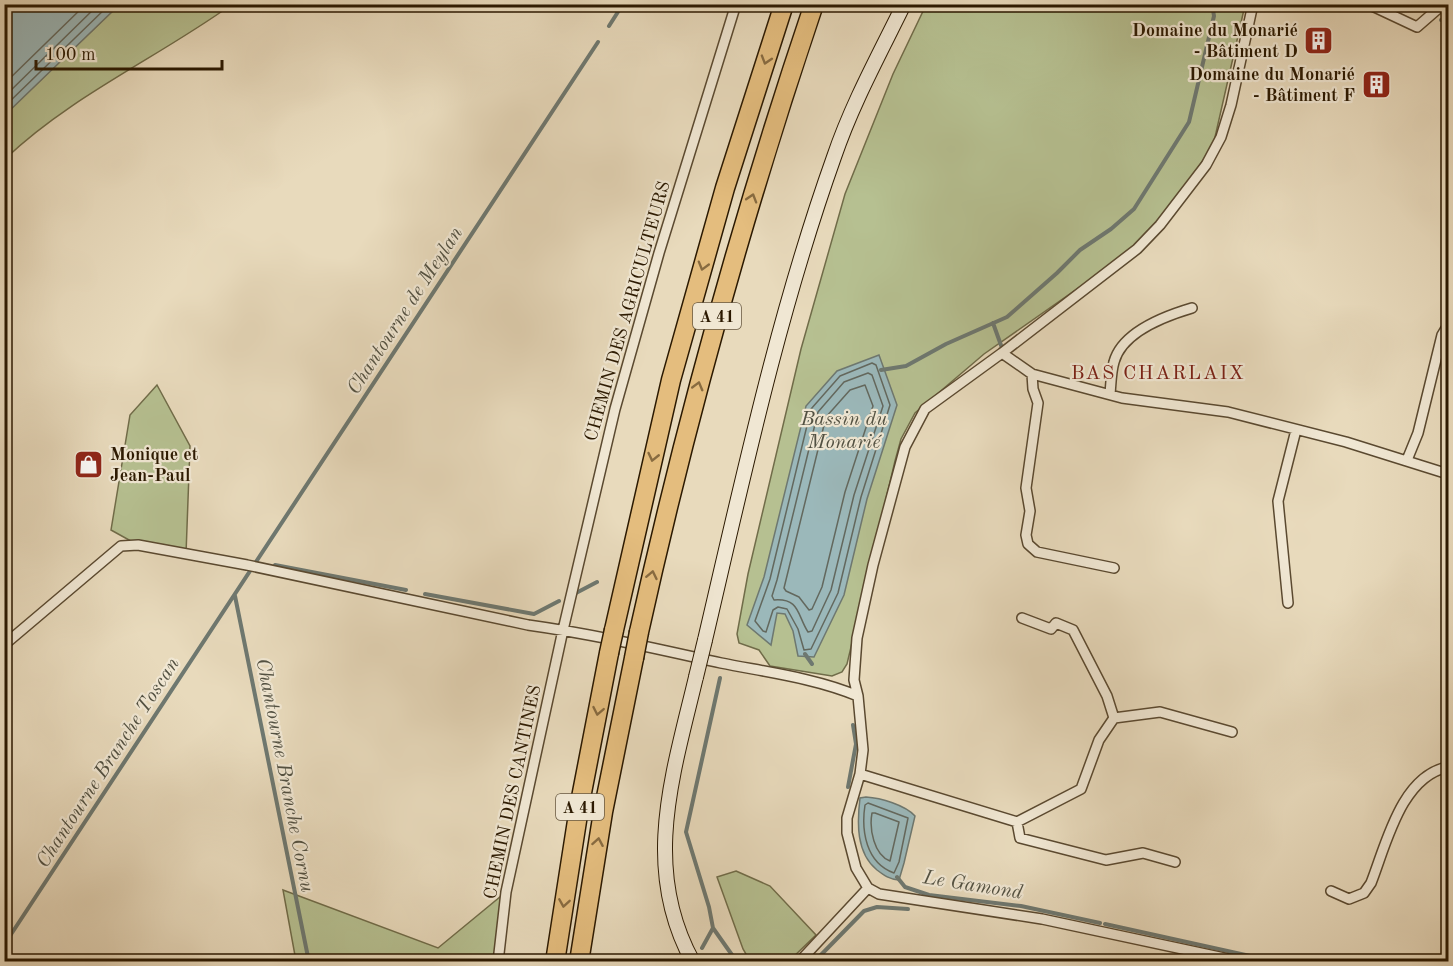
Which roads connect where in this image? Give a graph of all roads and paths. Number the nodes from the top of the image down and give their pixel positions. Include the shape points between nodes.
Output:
1 (736, 4) edge
2 (784, 4) edge
3 (814, 4) edge
4 (904, 4) edge
5 (1252, 4) edge
6 (1368, 4) edge
7 (1444, 8) edge
8 (1192, 308) dead end
9 (1449, 325) edge
10 (1002, 353) junction
11 (1032, 374) junction
12 (1110, 394) junction
13 (1296, 430) junction
14 (1407, 460) junction
15 (1449, 474) edge
16 (1114, 568) dead end
17 (1288, 603) dead end
18 (1022, 618) dead end
19 (563, 630) junction
20 (4, 645) edge
21 (858, 696) junction
22 (1114, 718) junction
23 (1232, 732) dead end
24 (1449, 767) edge
25 (860, 774) junction
26 (1017, 822) junction
27 (1175, 862) dead end
28 (868, 888) junction
29 (1332, 891) dead end
30 (498, 962) edge
31 (555, 962) edge
32 (579, 962) edge
33 (693, 962) edge
34 (799, 962) edge
35 (1243, 962) edge

1 - 19 street, CHEMIN DES AGRICULTEURS via 658,253 615,408
2 -> 31 highway, A 41, bridge via 722,199 671,380 609,653
32 -> 3 highway, A 41, bridge via 603,812 679,458 748,209
4 - 33 main road, bridge via 844,130 807,242 764,391 674,770 664,828 668,897
5 - 10 street via 1231,105 1221,137 1206,165 1137,249
6 - 7 street via 1417,27
8 - 12 street via 1159,318 1122,345 1114,360
9 - 14 street via 1442,334 1418,433
10 - 11 street
10 - 21 street via 925,409 905,447 857,638 854,680
11 - 12 street
11 - 16 street via 1038,403 1026,488 1030,511 1028,544 1037,552
12 - 13 street via 1228,412
13 - 14 street
13 - 17 street via 1278,501
14 - 15 street
18 - 22 street via 1051,629 1056,623 1073,630
19 - 20 street via 138,545 121,546
19 - 21 street via 838,688
19 - 30 street, CHEMIN DES CANTINES via 506,892
21 - 25 street via 863,750
22 - 23 street via 1160,712
22 - 26 street via 1099,740 1081,789
24 - 29 street via 1427,776 1409,793 1364,893 1349,899
25 - 26 street
25 - 28 street via 847,818 847,833 856,868
26 - 27 street via 1020,838 1106,860 1143,852
28 - 34 street
28 - 35 street via 879,894 1042,919

